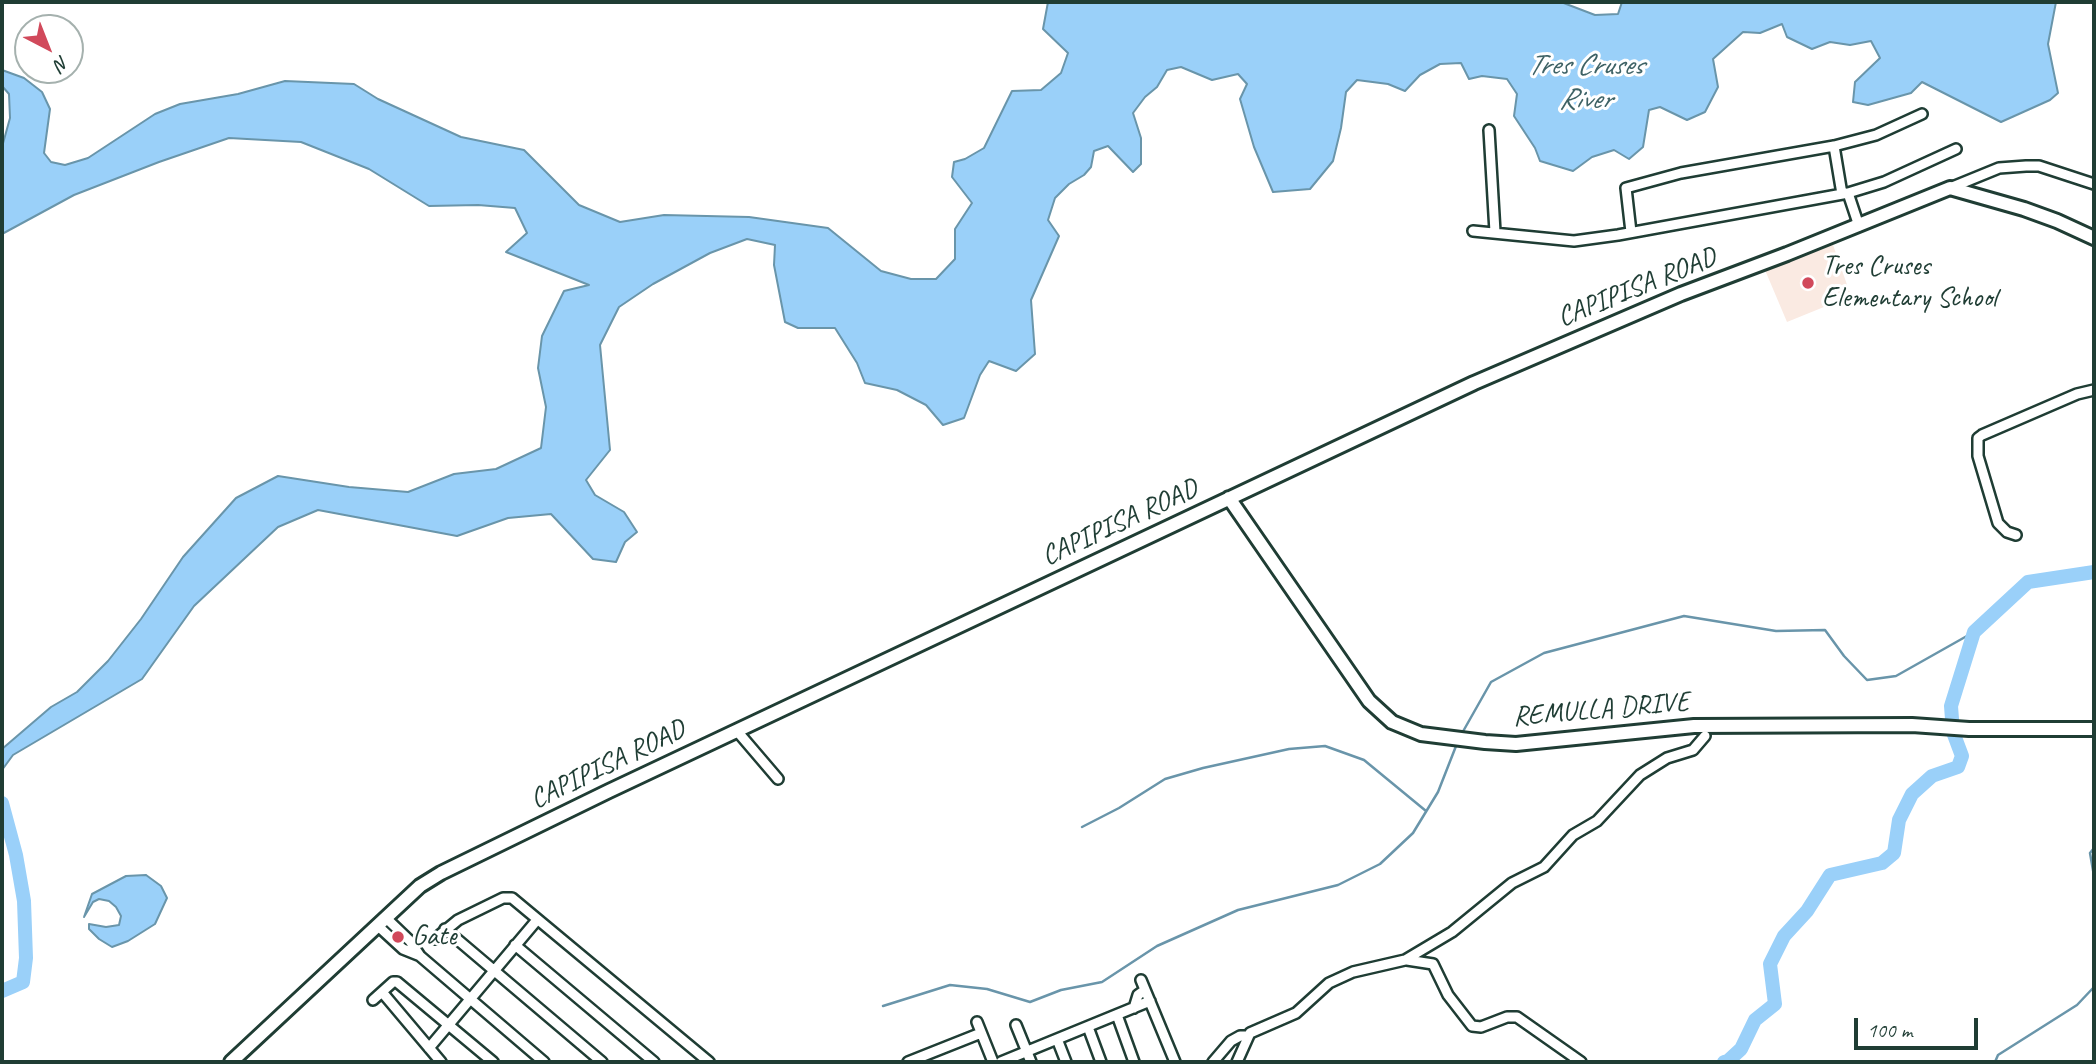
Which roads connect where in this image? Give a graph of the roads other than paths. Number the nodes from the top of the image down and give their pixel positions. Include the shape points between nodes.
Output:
1 (1922, 114) dead end
2 (1489, 130) dead end
3 (1834, 146) junction
4 (1956, 149) dead end
5 (2094, 184) edge
6 (1950, 188) junction
7 (1845, 193) junction
8 (1859, 226) junction
9 (1473, 231) dead end
10 (1495, 232) junction
11 (1632, 232) junction
12 (2094, 238) edge
13 (2094, 390) edge
14 (1229, 498) junction
15 (2016, 535) dead end
16 (2094, 729) edge
17 (737, 731) junction
18 (1705, 736) dead end
19 (778, 779) dead end
20 (537, 920) junction
21 (382, 922) junction
22 (445, 929) junction
23 (435, 939) dead end
24 (515, 945) junction
25 (1405, 960) junction
26 (494, 971) junction
27 (1141, 980) dead end
28 (1145, 990) junction
29 (382, 992) junction
30 (373, 1000) dead end
31 (470, 1000) junction
32 (1150, 1001) junction
33 (1134, 1008) junction
34 (1117, 1015) junction
35 (977, 1022) dead end
36 (448, 1025) junction
37 (1016, 1025) dead end
38 (1088, 1027) junction
39 (981, 1033) junction
40 (1248, 1035) junction
41 (1057, 1039) junction
42 (429, 1048) junction
43 (1027, 1052) junction
44 (923, 1059) edge
45 (231, 1062) edge
46 (441, 1062) edge
47 (493, 1062) edge
48 (544, 1062) edge
49 (602, 1062) edge
50 (654, 1062) edge
51 (709, 1062) edge
52 (908, 1062) edge
53 (993, 1062) edge
54 (1001, 1062) edge
55 (1031, 1062) edge
56 (1066, 1062) edge
57 (1101, 1062) edge
58 (1135, 1062) edge
59 (1175, 1062) edge
60 (1213, 1062) edge
61 (1237, 1062) edge
62 (1581, 1062) edge

1 - 3 street via 1876,135
2 - 10 street
3 - 7 street
3 - 11 street via 1681,173 1626,188
4 - 7 street via 1884,182
5 - 6 street via 2026,166 1998,168
6 - 8 main road, CAPIPISA ROAD
6 - 12 main road via 2024,209
7 - 8 street
7 - 11 street
8 - 14 main road, CAPIPISA ROAD via 1552,349
9 - 10 street
10 - 11 street via 1574,240
13 - 15 street via 1978,438 1978,456 1998,523
14 - 16 main road, REMULLA DRIVE via 1369,701 1392,722 1421,734 1516,744 1694,726
14 - 17 main road, CAPIPISA ROAD
17 - 19 street
17 - 21 main road, CAPIPISA ROAD via 441,873
18 - 25 street via 1693,750 1667,758 1640,775 1544,867 1512,883 1452,932
20 - 22 street via 508,897
20 - 24 street
20 - 51 street
21 - 31 street via 410,941 420,956
21 - 45 main road, CAPIPISA ROAD
22 - 23 street
22 - 26 street
24 - 26 street
24 - 50 street
25 - 40 street via 1342,975 1296,1013
25 - 62 street via 1433,964 1448,995 1472,1026 1517,1017
26 - 31 street
26 - 49 street
27 - 28 street
28 - 32 street
28 - 33 street
29 - 30 street
29 - 36 street via 397,982
29 - 42 street
31 - 36 street
31 - 48 street
32 - 33 street
32 - 59 street
33 - 34 street
34 - 38 street
34 - 58 street
35 - 39 street
36 - 42 street
36 - 47 street
37 - 43 street
38 - 41 street
38 - 57 street
39 - 44 street
39 - 53 street
40 - 60 street via 1231,1041
40 - 61 street
41 - 43 street
41 - 56 street
42 - 46 street
43 - 54 street
43 - 55 street
44 - 52 street

